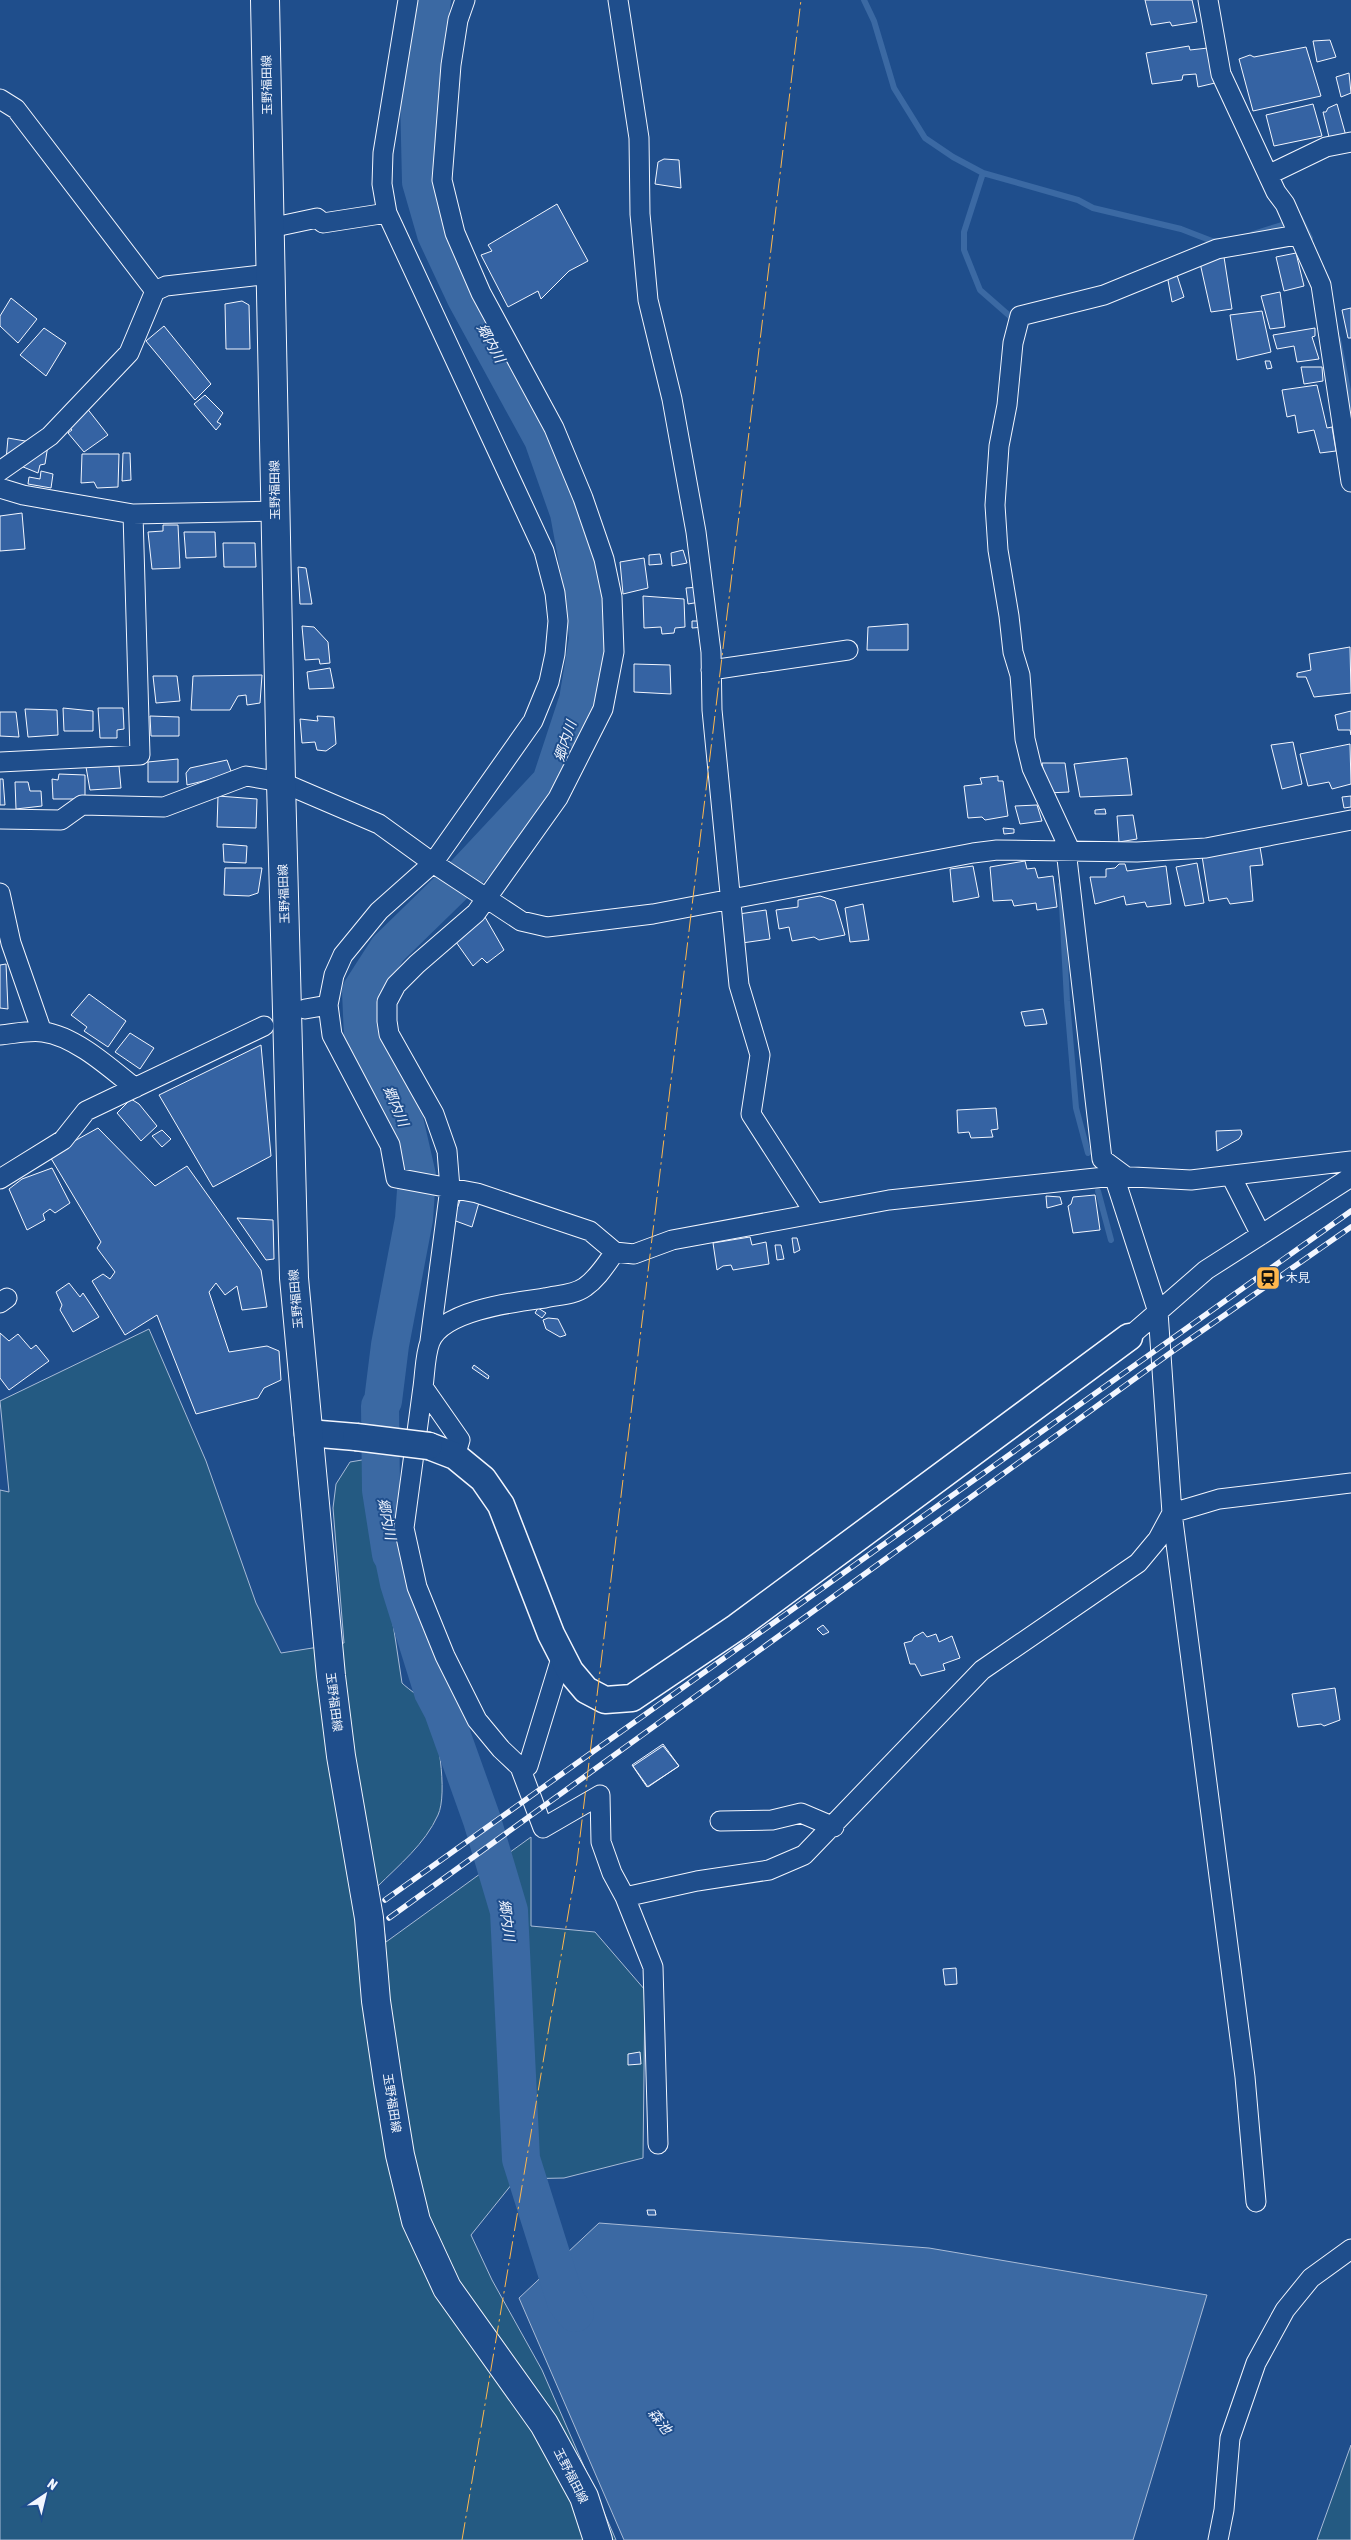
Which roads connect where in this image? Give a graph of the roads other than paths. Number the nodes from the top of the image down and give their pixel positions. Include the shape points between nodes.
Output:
1 (265, 0) edge
2 (408, 0) edge
3 (465, 0) edge
4 (618, 0) edge
5 (1208, 0) edge
6 (0, 99) edge
7 (1351, 142) edge
8 (1268, 175) junction
9 (387, 213) junction
10 (270, 228) junction
11 (1298, 235) junction
12 (270, 274) junction
13 (155, 291) junction
14 (1350, 461) edge
15 (0, 471) edge
16 (1351, 482) edge
17 (0, 488) edge
18 (275, 511) junction
19 (133, 514) junction
20 (848, 650) dead end
21 (711, 670) junction
22 (0, 762) edge
23 (281, 782) junction
24 (0, 819) edge
25 (1351, 820) edge
26 (1068, 850) junction
27 (436, 865) junction
28 (0, 893) edge
29 (481, 896) junction
30 (732, 900) junction
31 (328, 1005) junction
32 (305, 1009) dead end
33 (264, 1026) dead end
34 (42, 1032) junction
35 (0, 1035) edge
36 (135, 1088) junction
37 (1351, 1161) edge
38 (1120, 1176) junction
39 (1231, 1176) junction
40 (1351, 1177) edge
41 (0, 1179) edge
42 (447, 1187) junction
43 (814, 1212) junction
44 (1261, 1235) junction
45 (615, 1252) junction
46 (436, 1305) junction
47 (1158, 1312) junction
48 (463, 1315) junction
49 (1130, 1337) joint
50 (430, 1341) junction
51 (423, 1388) junction
52 (308, 1433) junction
53 (455, 1456) junction
54 (1351, 1484) edge
55 (1172, 1513) junction
56 (562, 1655) junction
57 (520, 1767) junction
58 (720, 1821) dead end
59 (834, 1827) junction
60 (625, 1897) junction
61 (658, 2144) dead end
62 (1256, 2202) dead end
63 (1351, 2249) edge
64 (598, 2540) edge
65 (1218, 2540) edge

1 - 10 main road, 玉野福田線
2 - 9 street via 383,153 382,184
3 - 29 street via 458,20 451,65 442,180 455,232 481,293 554,428 583,498 604,559 612,597 614,652 603,709 558,798
4 - 21 street via 639,138 640,214 648,300 672,398 696,532
5 - 8 street via 1221,74
6 - 13 street via 16,109
7 - 8 street via 1326,147
8 - 11 street
9 - 10 street via 323,223 316,218
9 - 27 street via 544,551 558,620 549,682 533,721
10 - 12 main road, 玉野福田線
11 - 14 street via 1321,285
11 - 26 street via 1217,249 1104,295 1020,316 998,446 995,505 998,550 1013,652 1020,675 1024,739 1032,768
12 - 13 street via 166,286
12 - 18 main road, 玉野福田線
13 - 15 street via 129,353 50,436
14 - 16 street
17 - 19 street
18 - 19 street
18 - 23 main road, 玉野福田線
19 - 22 street via 140,755
20 - 21 street
21 - 30 street via 712,710
23 - 24 street via 246,776 164,807 82,805 61,820
23 - 27 street via 379,824
23 - 52 main road, 玉野福田線 via 294,1278
25 - 26 street via 1206,848 1137,852
26 - 30 street via 973,853
26 - 38 street via 1102,1159
27 - 29 street
27 - 31 street via 379,912 344,955 334,975
28 - 34 street via 11,943
29 - 30 street via 521,921 547,927
29 - 42 street via 476,914 417,964 396,985 387,1002 389,1034 434,1114 447,1151
30 - 43 street via 739,985 760,1055 751,1114
31 - 32 street
31 - 42 street via 332,1035 390,1145 396,1178
33 - 36 street
34 - 35 street
34 - 36 street via 63,1038 85,1051
36 - 41 street via 86,1111 63,1140
37 - 39 street
38 - 39 street via 1191,1180
38 - 43 street via 889,1200
38 - 47 street
39 - 44 street
40 - 44 street
42 - 45 street via 477,1193 590,1231
42 - 46 street
43 - 45 street via 672,1240 634,1254
44 - 47 street via 1206,1270
45 - 48 street via 600,1274 584,1288
46 - 48 street
46 - 50 street
47 - 49 street
47 - 55 street
48 - 50 street via 442,1328
49 - 56 street via 737,1627 632,1698 605,1700 586,1690
50 - 51 street
51 - 53 street via 460,1440
51 - 57 street via 404,1528 417,1587 445,1656 477,1720
52 - 53 street, bridge via 429,1446
52 - 64 main road, 玉野福田線 via 340,1747 369,1918 376,2001 388,2082 400,2155 416,2222 447,2288 544,2424 584,2497
53 - 56 street via 483,1479 502,1505 547,1625
54 - 55 street via 1219,1499
55 - 59 street via 1158,1540 1138,1563 982,1670
55 - 62 street via 1245,2077
56 - 57 street via 535,1749 528,1766
57 - 60 street via 544,1828 600,1795 601,1842
58 - 59 street via 772,1820 801,1813
59 - 60 street via 804,1855 769,1870
60 - 61 street via 653,1967
63 - 65 street via 1311,2278 1285,2310 1256,2363 1230,2438

